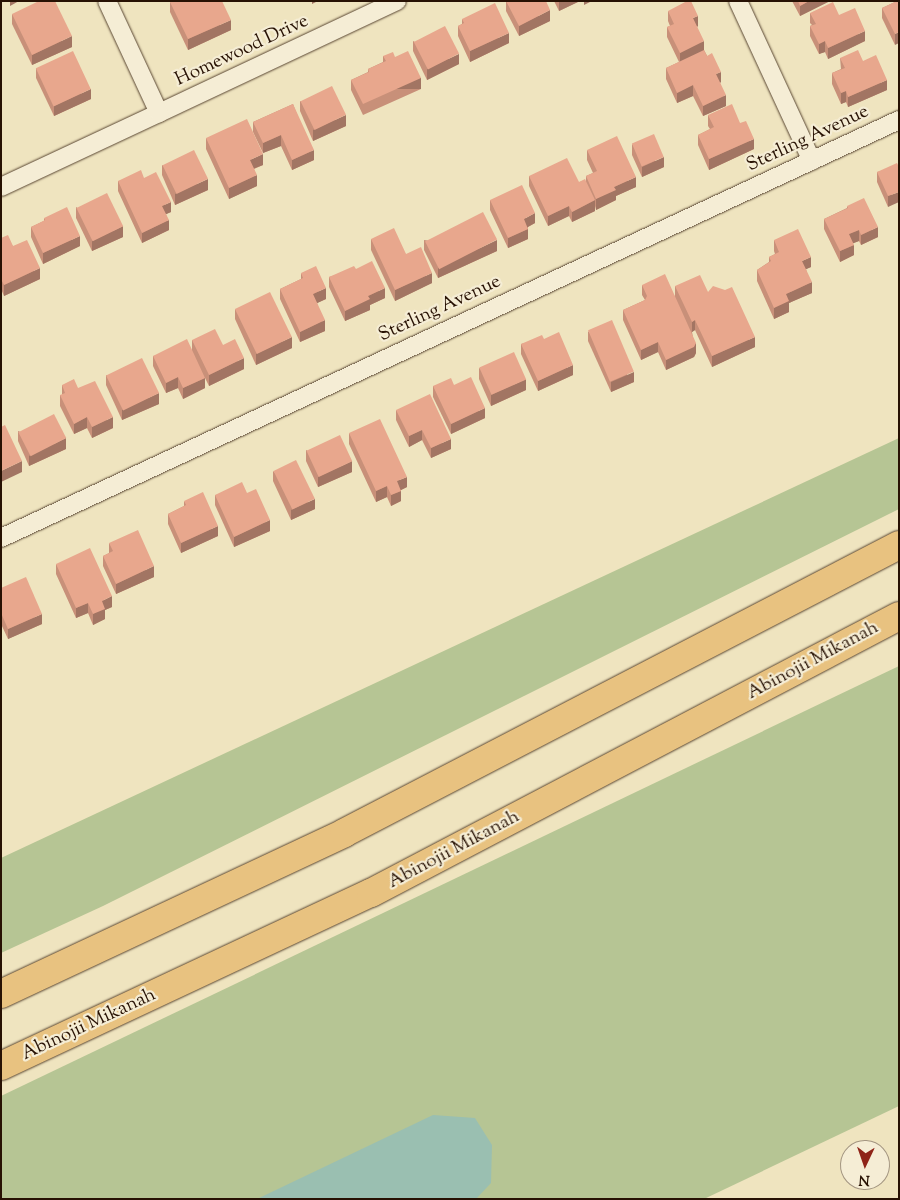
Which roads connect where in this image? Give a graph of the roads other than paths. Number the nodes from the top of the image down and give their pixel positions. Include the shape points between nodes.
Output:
1 (107, 1) edge
2 (397, 1) edge
3 (738, 1) edge
4 (159, 113) junction
5 (899, 120) edge
6 (812, 161) junction
7 (1, 187) edge
8 (1, 538) edge
9 (899, 545) edge
10 (899, 616) edge
11 (1, 994) edge
12 (1, 1066) edge

1 - 4 street
2 - 4 street, Homewood Drive
3 - 6 street
4 - 7 street, Homewood Drive
5 - 6 street, Sterling Avenue
6 - 8 street, Sterling Avenue
9 - 11 main road via 344,833
10 - 12 main road, Abinojii Mikanah via 371,893

